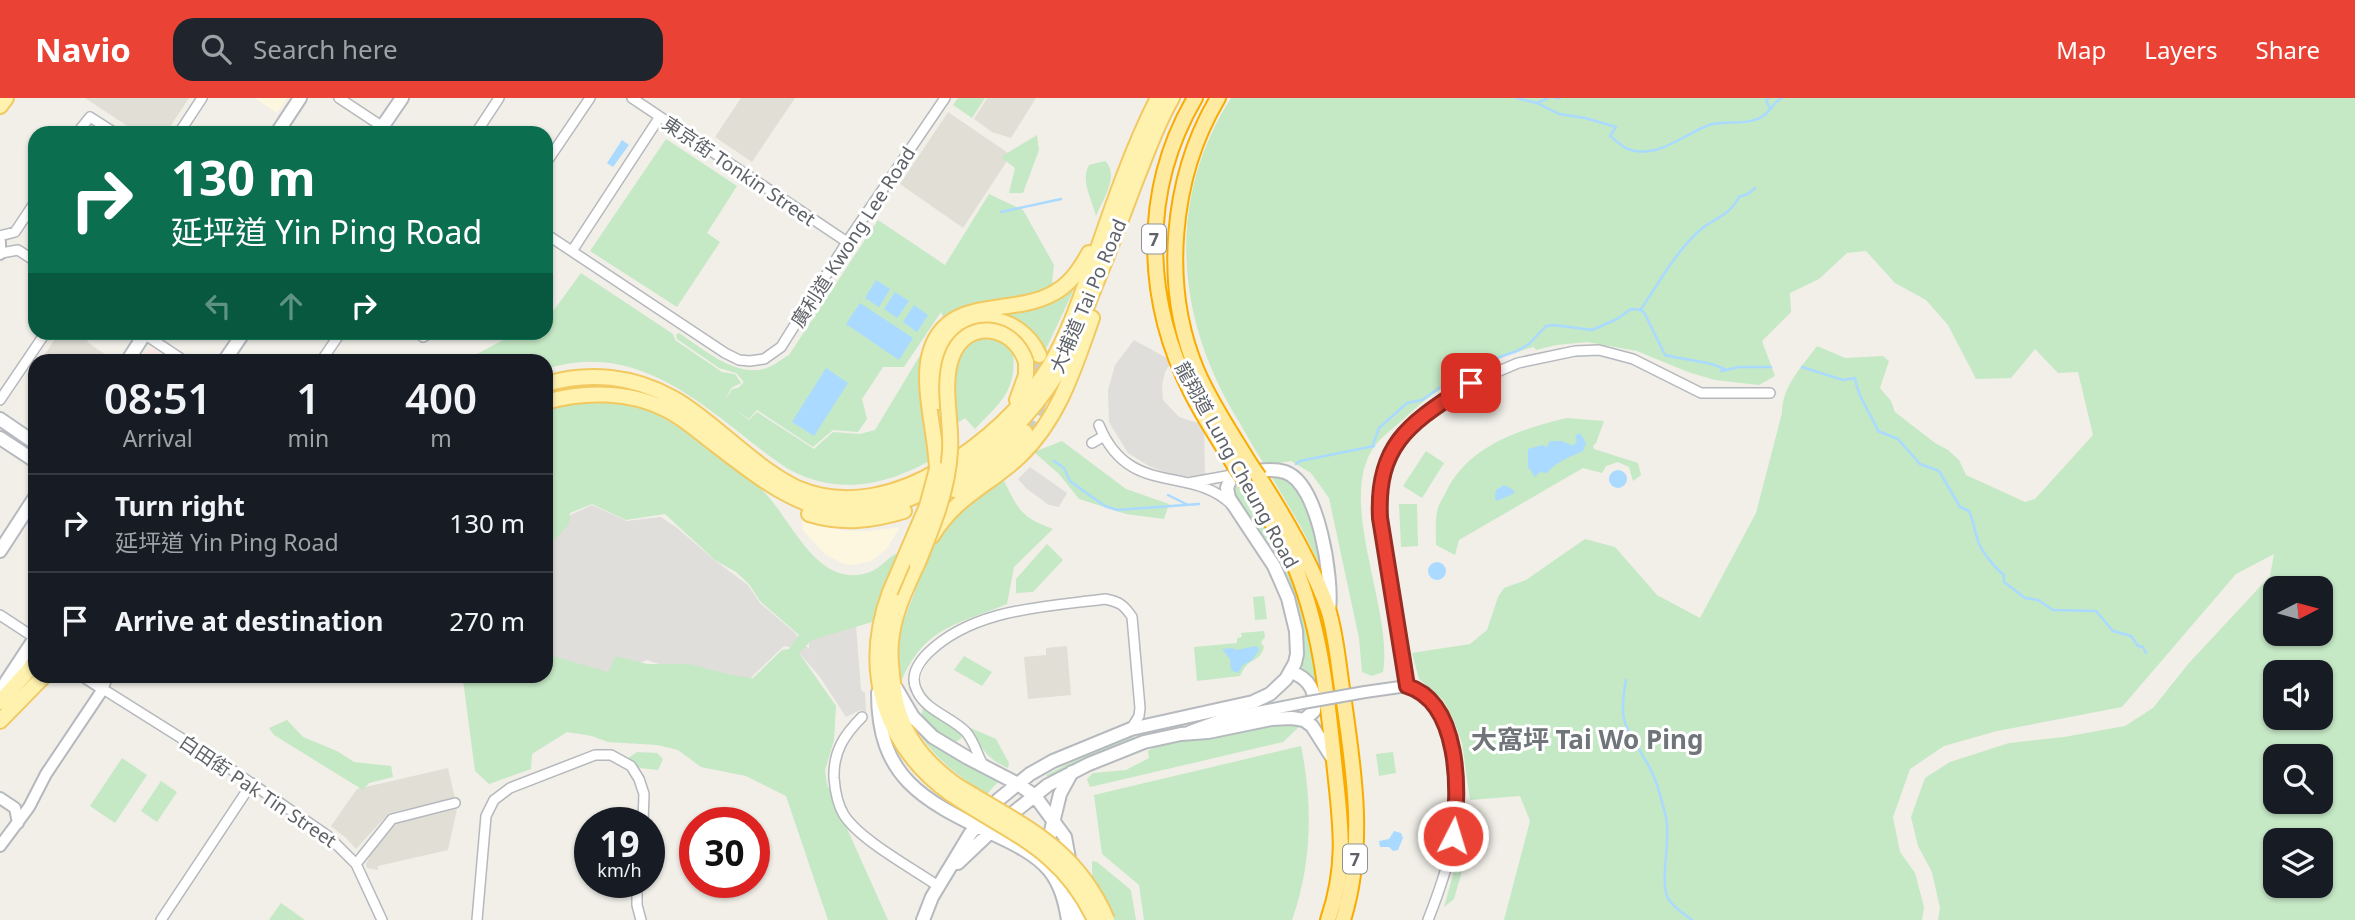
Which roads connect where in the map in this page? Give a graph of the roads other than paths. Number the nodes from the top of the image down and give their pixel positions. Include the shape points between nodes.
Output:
1 (6, 98) edge
2 (202, 98) edge
3 (300, 98) edge
4 (339, 98) edge
5 (401, 98) edge
6 (499, 98) edge
7 (590, 98) edge
8 (632, 98) edge
9 (945, 98) edge
10 (1158, 98) edge
11 (1172, 98) edge
12 (1195, 98) edge
13 (1219, 98) edge
14 (0, 106) edge
15 (659, 118) junction
16 (83, 126) edge
17 (104, 126) edge
18 (184, 126) edge
19 (282, 126) edge
20 (377, 126) edge
21 (387, 126) edge
22 (481, 126) edge
23 (553, 153) edge
24 (28, 212) edge
25 (1113, 224) junction
26 (553, 239) edge
27 (847, 242) junction
28 (6, 244) edge
29 (572, 251) junction
30 (28, 257) edge
31 (154, 340) edge
32 (174, 354) edge
33 (1039, 355) tunnel mouth
34 (28, 359) edge
35 (553, 383) edge
36 (1770, 394) dead end
37 (0, 400) edge
38 (553, 400) edge
39 (1012, 411) junction
40 (0, 419) edge
41 (1099, 425) dead end
42 (1026, 432) tunnel mouth
43 (1104, 436) junction
44 (0, 438) edge
45 (28, 438) edge
46 (1092, 443) dead end
47 (28, 456) edge
48 (937, 469) junction
49 (1237, 473) junction
50 (1186, 484) junction
51 (770, 486) junction
52 (955, 490) dead end
53 (28, 508) edge
54 (1236, 509) junction
55 (904, 511) dead end
56 (0, 551) edge
57 (917, 565) junction
58 (896, 595) junction
59 (1329, 611) junction
60 (0, 615) edge
61 (28, 633) edge
62 (28, 649) edge
63 (28, 671) edge
64 (1291, 672) junction
65 (878, 681) junction
66 (37, 683) edge
67 (94, 683) edge
68 (105, 683) edge
69 (893, 683) junction
70 (1407, 686) junction
71 (103, 689) junction
72 (0, 701) edge
73 (862, 718) dead end
74 (1223, 719) junction
75 (1304, 720) junction
76 (0, 721) edge
77 (1155, 725) junction
78 (1131, 729) junction
79 (1181, 734) junction
80 (1334, 759) junction
81 (983, 765) junction
82 (1072, 772) junction
83 (252, 783) junction
84 (1018, 784) junction
85 (953, 790) junction
86 (1035, 796) junction
87 (0, 798) edge
88 (455, 803) dead end
89 (644, 807) edge
90 (955, 814) junction
91 (1055, 821) junction
92 (18, 823) junction
93 (976, 825) junction
94 (990, 833) junction
95 (0, 846) edge
96 (961, 849) junction
97 (1027, 853) junction
98 (356, 864) junction
99 (947, 872) junction
100 (938, 886) junction
101 (637, 898) edge
102 (160, 920) edge
103 (382, 920) edge
104 (477, 920) edge
105 (641, 920) edge
106 (923, 920) edge
107 (1069, 920) edge
108 (1079, 920) edge
109 (1095, 920) edge
110 (1107, 920) edge
111 (1328, 920) edge
112 (1343, 920) edge
113 (1428, 920) edge

1 - 14 main road
2 - 18 street
3 - 19 main road
4 - 20 street
5 - 21 main road
6 - 22 street
7 - 23 street
8 - 15 street, 東京街 Tonkin Street
9 - 27 street, 廣利道 Kwong Lee Road
10 - 25 main road, 大埔道 Tai Po Road
11 - 25 main road, 大埔道 Tai Po Road
12 - 49 highway, 龍翔道 Lung Cheung Road / 7 via 1171,150 1160,189 1155,267 1166,328 1191,393
13 - 59 highway, 龍翔道 Lung Cheung Road / 7, bridge via 1199,137 1185,181 1177,237 1182,324 1197,371 1291,528
15 - 27 street, 東京街 Tonkin Street
15 - 29 street
16 - 17 street via 90,117
24 - 28 street
25 - 39 main road, 大埔道 Tai Po Road via 1056,353 1034,388
25 - 48 main road via 1068,283 1042,299 964,314 936,338 927,378
25 - 51 main road, 大埔道 Tai Po Road via 1073,340 1056,374 1023,418 981,457 921,493 869,510 814,506
25 - 57 main road, bridge via 1096,307 1054,414 1007,467 946,514
26 - 29 street
27 - 29 street, 廣利道 Kwong Lee Road via 781,347 764,359 750,361 725,353
28 - 30 street
31 - 32 street
33 - 48 main road via 1029,337 1014,325 994,319 957,330 944,348 938,372 941,442
34 - 37 street
35 - 39 main road, 大埔道 Tai Po Road via 601,377 650,387 686,406 785,482 810,493 843,498 878,496 926,478 977,445
36 - 70 street via 1702,393 1633,359 1599,350 1576,351 1518,363 1471,383 1428,412 1392,449 1379,498
38 - 51 main road, 大埔道 Tai Po Road via 599,395 654,404
39 - 57 main road, bridge via 1023,386 1026,362 1019,346 999,332 974,333 955,349 948,379 948,475
40 - 45 main road
41 - 43 street
42 - 52 main road via 992,466
43 - 46 street
43 - 50 street via 1133,467
44 - 47 main road
48 - 58 main road, bridge
49 - 50 street
49 - 54 main road via 1227,488
49 - 59 main road via 1279,471 1304,488 1313,504 1329,579
49 - 80 highway, 龍翔道 Lung Cheung Road / 7 via 1279,534 1306,596 1319,650
50 - 54 street via 1213,491
51 - 55 main road via 786,505 832,520 860,521
53 - 56 main road
54 - 64 main road via 1274,566 1288,598 1297,642
57 - 58 main road
58 - 65 main road via 878,631
58 - 69 main road via 890,662
59 - 112 highway, 龍翔道 Lung Cheung Road / 7 via 1356,804 1354,873
60 - 61 street
62 - 72 main road via 6,682
63 - 72 main road
64 - 75 main road via 1305,679 1314,695 1314,711
64 - 77 main road via 1279,687 1253,702
65 - 85 main road via 901,742 920,768
65 - 90 main road via 880,723 892,763 908,784
66 - 76 main road
67 - 71 street
68 - 71 street
69 - 81 main road via 925,730
69 - 85 main road via 896,707 911,740
70 - 74 street, bridge
70 - 113 street via 1431,699 1445,721 1456,797 1451,850
71 - 83 street, 白田街 Pak Tin Street
71 - 92 street
73 - 100 street via 843,738 835,757 834,781 842,812 859,832
74 - 77 street
74 - 79 street
75 - 79 main road via 1279,718
75 - 80 main road
77 - 78 main road
78 - 81 street via 1140,708 1132,617 1124,606 1105,599 1008,612 948,637 918,663 914,679 921,698 964,730
78 - 84 main road via 1053,761
79 - 82 main road via 1144,742
80 - 111 highway, 龍翔道 Lung Cheung Road / 7 via 1342,845
81 - 84 main road
82 - 86 main road
82 - 91 main road via 1060,794
83 - 98 street, 白田街 Pak Tin Street via 328,836
83 - 102 street
84 - 86 main road
84 - 93 main road
85 - 109 main road, bridge via 1048,855 1079,890
85 - 110 main road, bridge via 1027,826 1053,846 1091,889
86 - 91 main road
86 - 94 main road
87 - 92 street via 15,808
88 - 98 street via 392,819
89 - 104 street via 644,794 631,766 611,755 595,755 500,793 486,817
90 - 93 main road
90 - 96 main road
91 - 97 main road via 1047,839
91 - 108 main road via 1065,837
92 - 95 street
93 - 94 main road
93 - 96 main road
94 - 97 main road
94 - 99 main road
96 - 99 main road
97 - 107 main road via 1055,878
98 - 103 street, 白田街 Pak Tin Street
99 - 100 main road
100 - 106 main road
101 - 105 street

